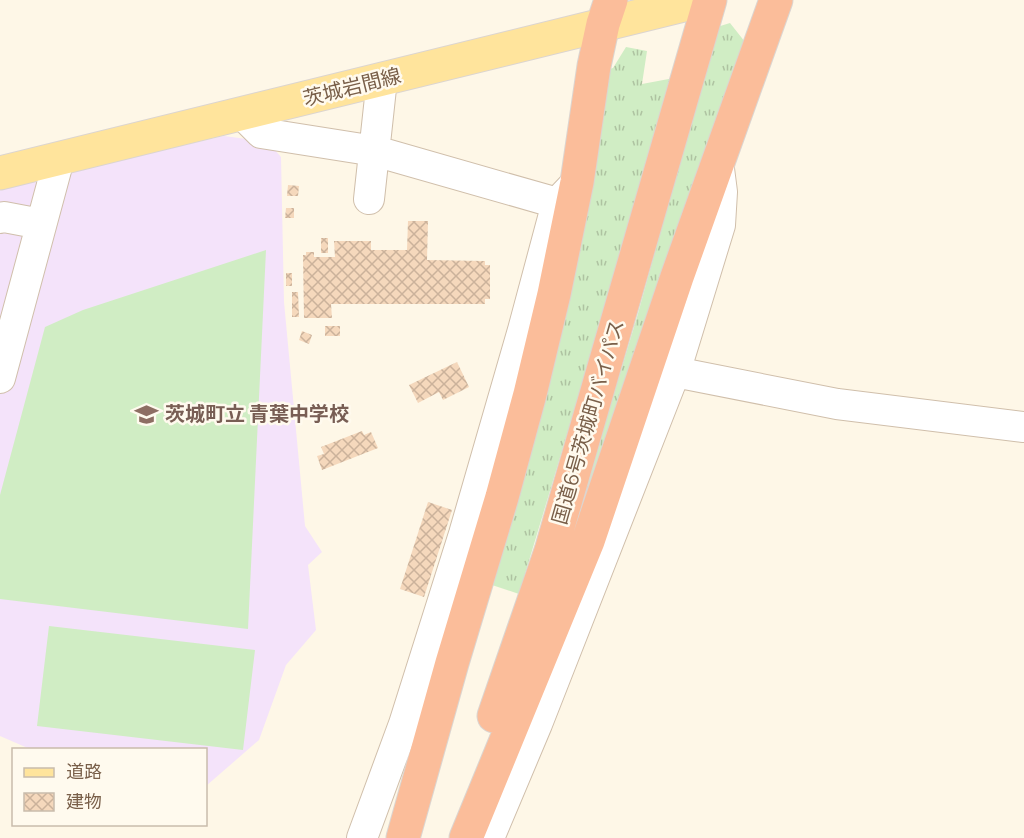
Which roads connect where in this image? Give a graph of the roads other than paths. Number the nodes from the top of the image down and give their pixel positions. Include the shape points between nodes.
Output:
1 (704, 0) edge
2 (710, 0) edge
3 (776, 0) edge
4 (607, 12) edge
5 (382, 79) junction
6 (242, 114) junction
7 (375, 151) junction
8 (58, 159) junction
9 (718, 160) junction
10 (0, 173) edge
11 (567, 192) junction
12 (369, 199) dead end
13 (0, 218) edge
14 (41, 224) junction
15 (675, 372) junction
16 (0, 378) edge
17 (1024, 428) edge
18 (362, 838) edge
19 (404, 838) edge
20 (445, 838) edge
21 (466, 838) edge
22 (489, 838) edge

1 - 4 main road, 茨城岩間線
2 - 20 highway, 国道6号茨城町バイパス via 551,551 499,703
3 - 9 highway
4 - 5 main road, 茨城岩間線
4 - 11 highway
5 - 6 main road, 茨城岩間線
5 - 7 street
6 - 7 street via 261,134
6 - 8 main road, 茨城岩間線
7 - 11 street
7 - 12 street
8 - 10 main road, 茨城岩間線
8 - 14 street
9 - 15 street via 722,192 720,225
9 - 21 highway via 588,540
11 - 18 street via 404,724
11 - 19 highway via 554,294 530,394
13 - 14 street
14 - 16 street
15 - 17 street via 837,404
15 - 22 street

